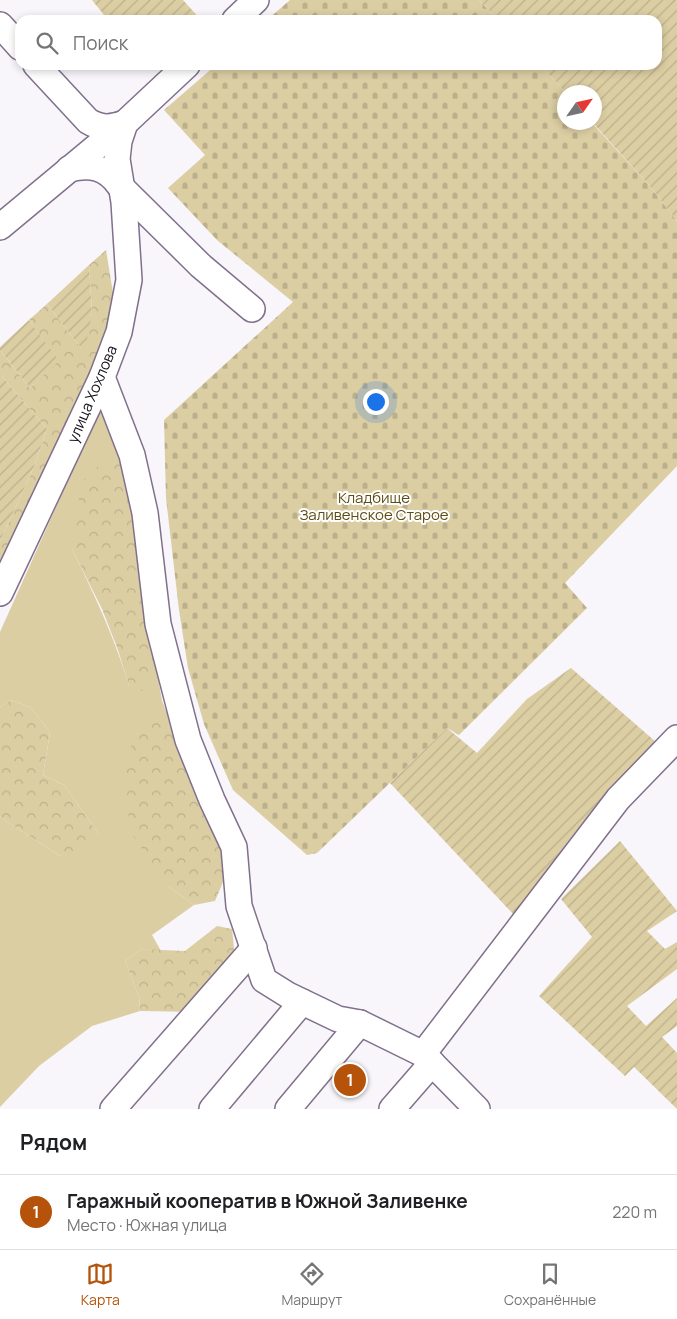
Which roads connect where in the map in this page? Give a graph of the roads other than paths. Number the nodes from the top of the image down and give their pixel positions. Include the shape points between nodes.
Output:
1 (256, 0) edge
2 (240, 15) edge
3 (0, 24) edge
4 (15, 41) edge
5 (40, 70) edge
6 (182, 70) edge
7 (80, 114) junction
8 (125, 123) junction
9 (71, 167) junction
10 (119, 185) junction
11 (0, 227) edge
12 (252, 309) dead end
13 (102, 378) junction
14 (0, 593) edge
15 (677, 738) edge
16 (254, 948) junction
17 (302, 1002) junction
18 (360, 1023) junction
19 (428, 1059) junction
20 (114, 1109) edge
21 (212, 1109) edge
22 (288, 1109) edge
23 (392, 1109) edge
24 (477, 1109) edge

1 - 2 street
3 - 4 street
5 - 7 street
6 - 8 street
7 - 8 street via 96,126 112,128
7 - 9 street via 85,138
8 - 9 street
8 - 10 street, улица Хохлова via 117,159
9 - 10 street via 92,167 111,173
9 - 11 street
10 - 12 street via 201,266
10 - 13 street, улица Хохлова via 124,202 129,280 119,332
13 - 14 street, улица Хохлова
13 - 16 street via 132,455 145,513 158,624 188,740 234,847 239,906
15 - 19 street via 618,799
16 - 17 street via 264,980
16 - 20 street
17 - 18 street via 338,1019
17 - 21 street
18 - 19 street
18 - 22 street
19 - 23 street
19 - 24 street

